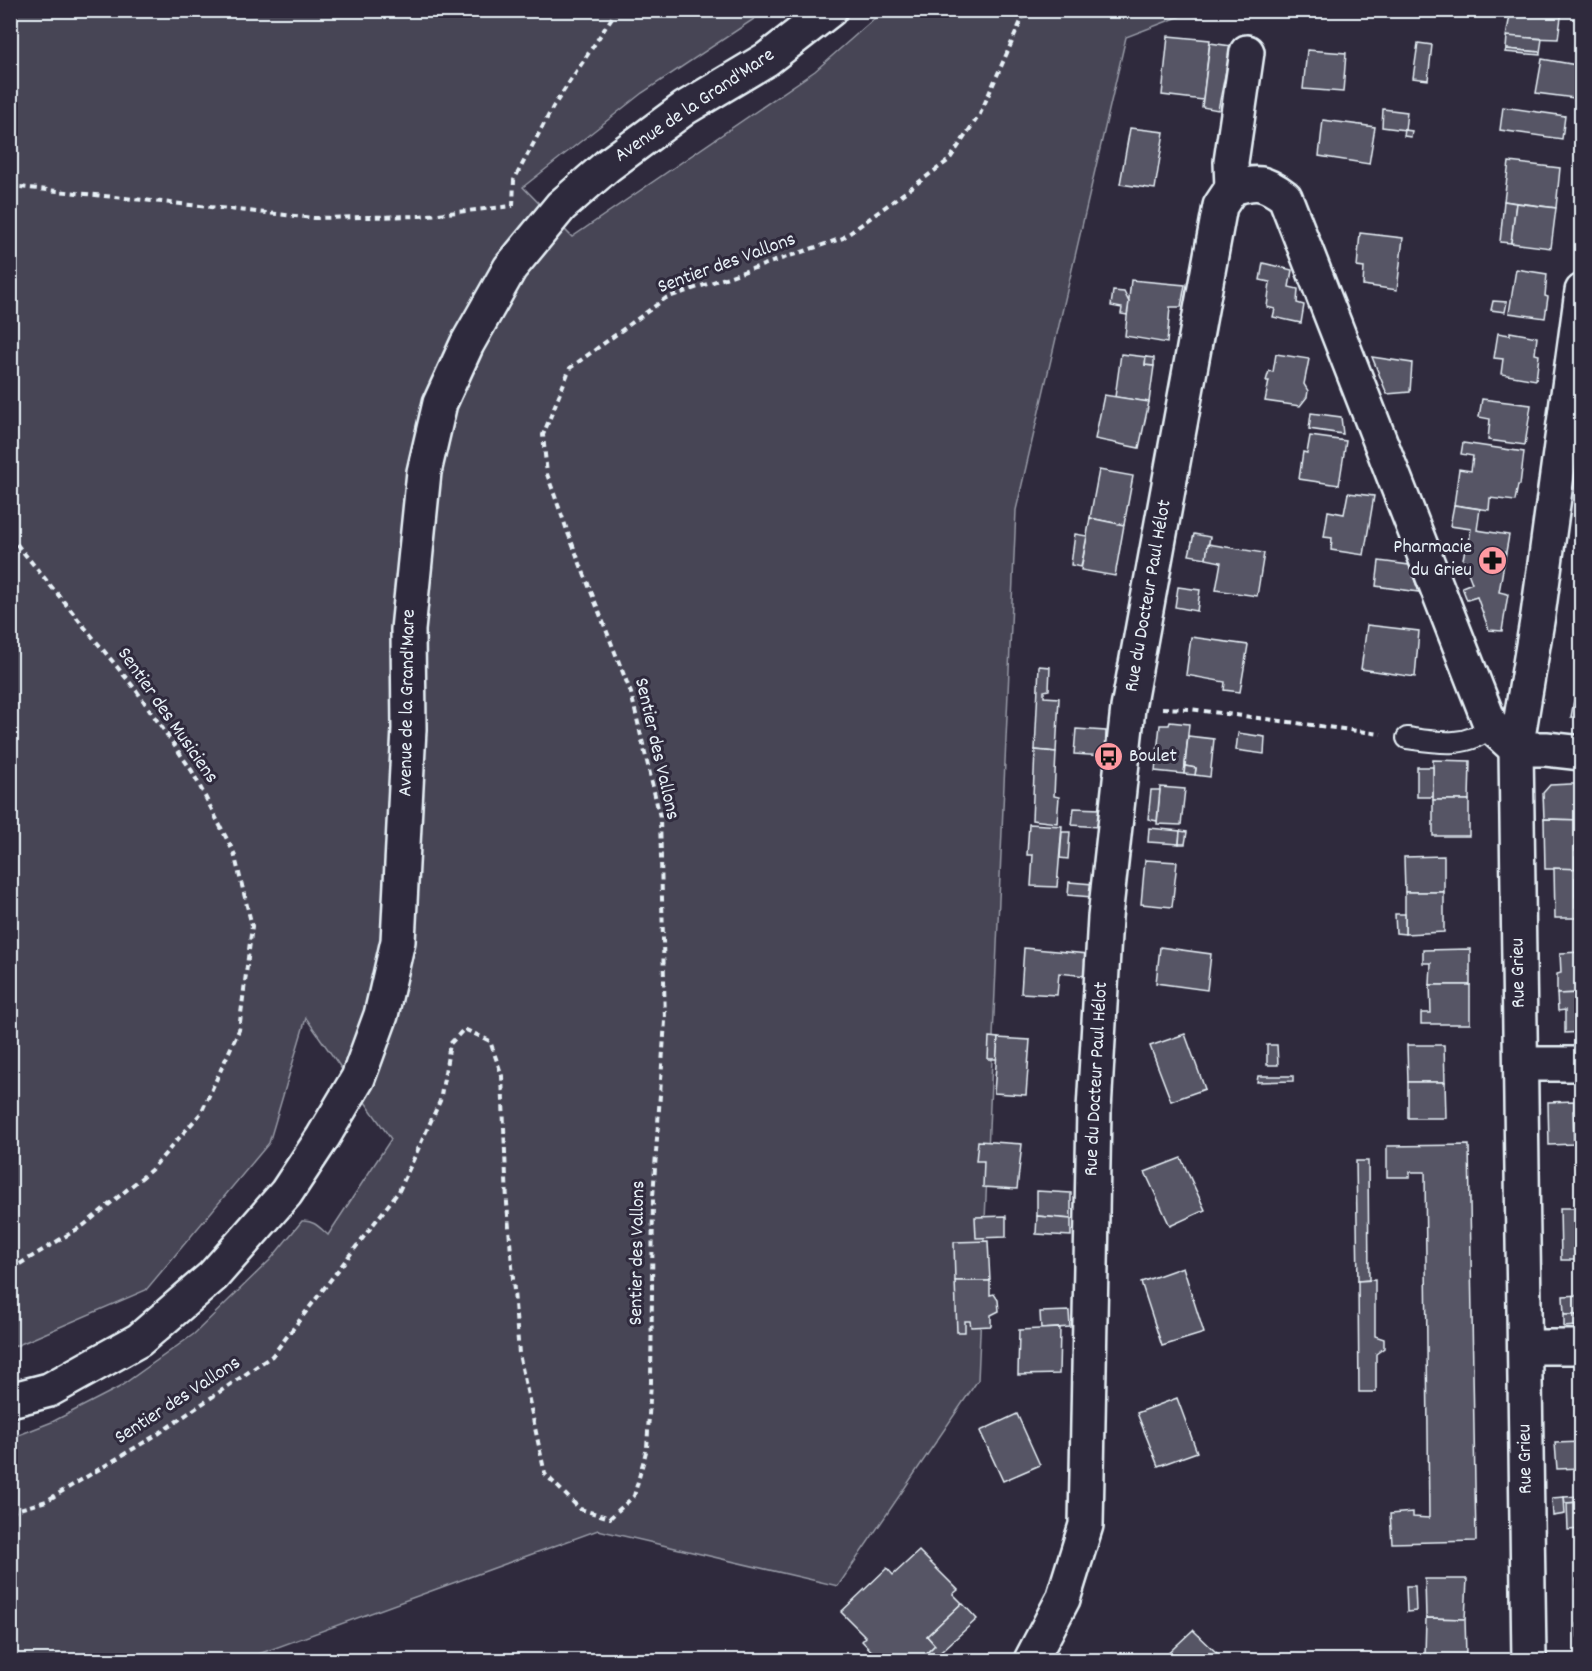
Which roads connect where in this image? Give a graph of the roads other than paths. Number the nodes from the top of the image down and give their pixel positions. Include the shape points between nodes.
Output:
1 (831, 10) edge
2 (1247, 52) dead end
3 (1232, 188) junction
4 (1581, 291) edge
5 (1529, 667) junction
6 (1477, 690) junction
7 (1491, 726) junction
8 (1407, 738) road end
9 (1516, 749) junction
10 (1581, 753) edge
11 (1521, 1064) junction
12 (1581, 1064) edge
13 (1525, 1347) junction
14 (1581, 1347) edge
15 (10, 1400) edge
16 (1031, 1660) edge
17 (1529, 1660) edge

1 - 15 street, Avenue de la Grand'Mare via 767,59 685,108 607,166 561,206 510,268 467,344 440,403 424,472 408,630 409,729 398,941 381,1015 358,1078 286,1193 213,1276 139,1340 49,1390
2 - 3 street via 1231,162
3 - 6 street via 1261,183 1285,197
3 - 16 street, Rue du Docteur Paul Hélot via 1220,206 1128,708 1105,917 1094,1110 1086,1525 1063,1599
4 - 5 street, Rue Grieu
5 - 6 street via 1510,679
5 - 9 street, Rue Grieu
6 - 7 street
7 - 8 lane via 1482,735 1449,743
7 - 9 street
9 - 10 street
9 - 11 street, Rue Grieu
11 - 12 street
11 - 13 street, Rue Grieu
13 - 14 street
13 - 17 street, Rue Grieu

